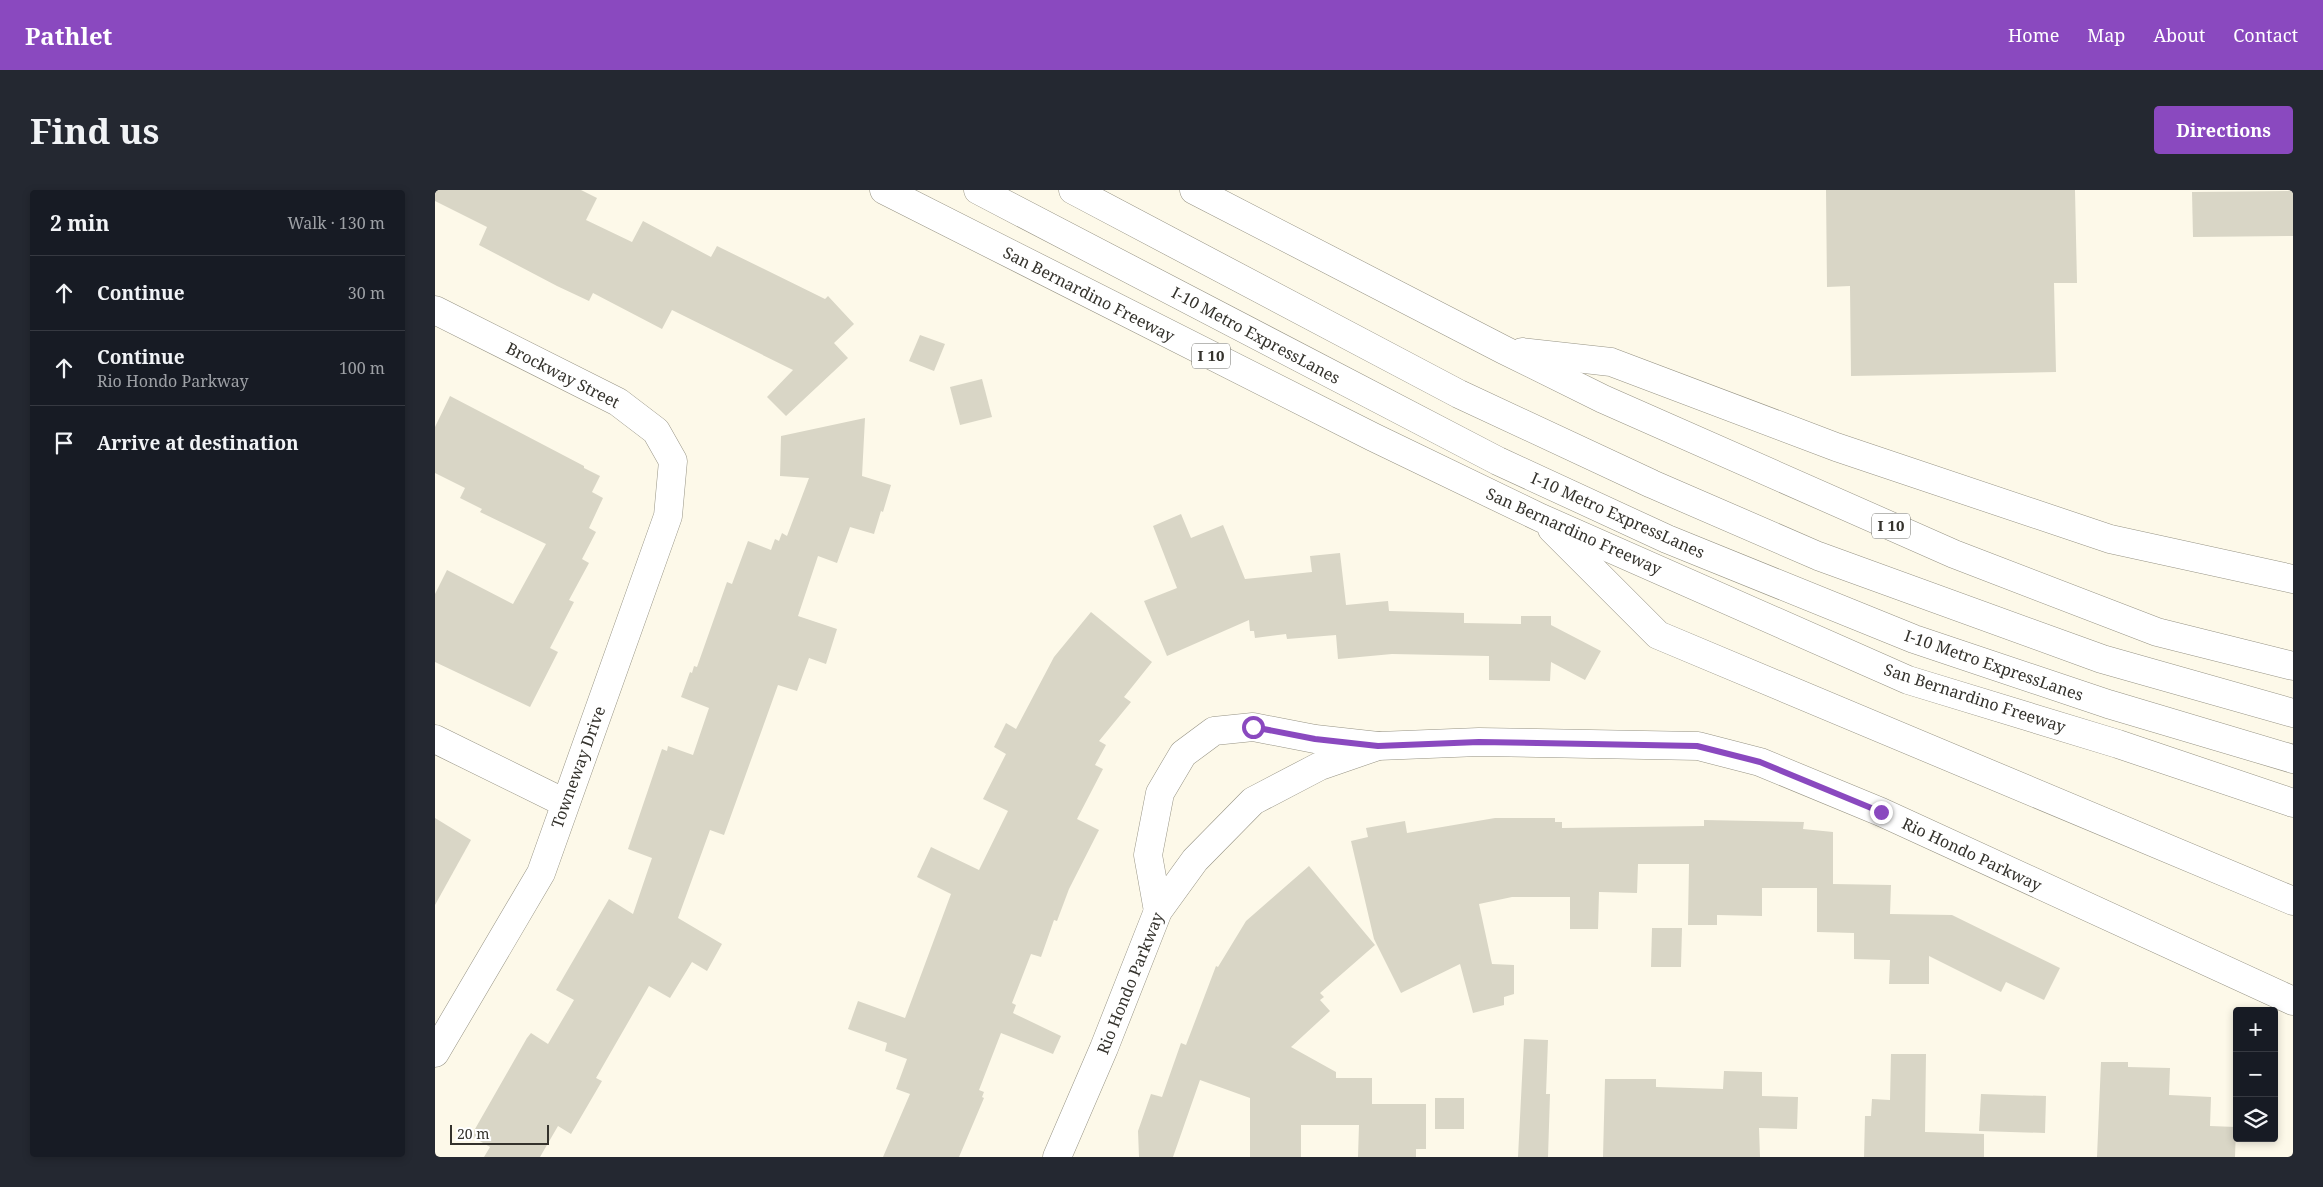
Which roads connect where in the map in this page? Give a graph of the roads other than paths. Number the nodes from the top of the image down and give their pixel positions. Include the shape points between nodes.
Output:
1 (884, 190) edge
2 (978, 190) edge
3 (1073, 190) edge
4 (1193, 190) edge
5 (435, 310) edge
6 (1503, 350) junction
7 (673, 461) joint
8 (1541, 518) junction
9 (2293, 579) edge
10 (2293, 666) edge
11 (2293, 713) edge
12 (435, 739) edge
13 (1378, 746) junction
14 (2293, 759) edge
15 (565, 803) junction
16 (2293, 803) edge
17 (2293, 901) edge
18 (1158, 911) junction
19 (2293, 1001) edge
20 (435, 1053) edge
21 (1057, 1157) edge

1 - 8 main road, San Bernardino Freeway / I 10 via 1373,437
2 - 14 main road, I-10 Metro ExpressLanes via 1498,461 1667,539 1914,639 2108,704
3 - 11 main road via 1459,394 1652,484 1818,556 2102,659
4 - 6 main road, I 10
5 - 7 main road, Brockway Street via 618,402 656,431
6 - 9 main road via 1611,362 1836,446 2110,539
6 - 10 main road, I 10 via 1603,398 1954,554 2157,632
7 - 15 main road, Towneway Drive via 669,516
8 - 16 main road, San Bernardino Freeway / I 10 via 1908,680 2118,744
8 - 17 main road via 1658,635
12 - 15 main road
13 - 18 main road, Rio Hondo Parkway via 1319,766 1253,801 1195,860
13 - 18 main road via 1315,739 1253,727 1214,731 1183,754 1160,793 1148,856
13 - 19 main road, Rio Hondo Parkway via 1479,742 1697,746 1760,762 1881,812
15 - 20 main road, Towneway Drive via 541,874
18 - 21 main road, Rio Hondo Parkway

